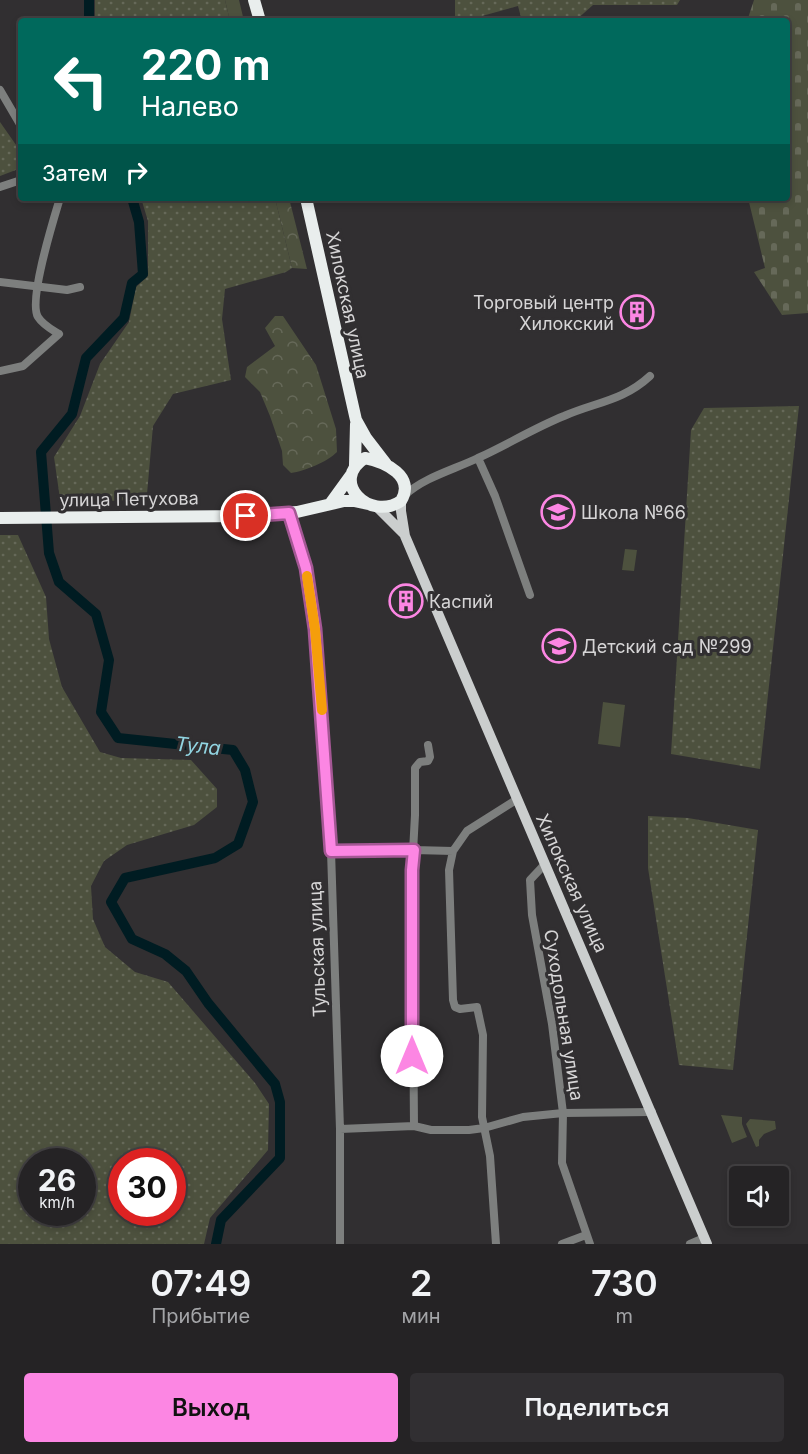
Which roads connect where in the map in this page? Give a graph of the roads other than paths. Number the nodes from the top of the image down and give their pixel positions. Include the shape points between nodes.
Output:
1 (254, 0) edge
2 (259, 18) edge
3 (0, 90) edge
4 (18, 121) edge
5 (18, 181) edge
6 (0, 187) edge
7 (59, 201) edge
8 (307, 201) edge
9 (0, 282) edge
10 (80, 286) dead end
11 (38, 288) junction
12 (0, 371) edge
13 (650, 376) dead end
14 (356, 420) junction
15 (478, 458) junction
16 (386, 465) junction
17 (353, 470) junction
18 (402, 478) junction
19 (419, 483) junction
20 (403, 498) junction
21 (330, 504) junction
22 (373, 506) junction
23 (289, 513) junction
24 (5, 518) edge
25 (405, 536) junction
26 (530, 595) dead end
27 (428, 745) dead end
28 (516, 800) junction
29 (414, 850) junction
30 (331, 851) junction
31 (453, 851) junction
32 (545, 864) junction
33 (652, 1112) junction
34 (563, 1113) junction
35 (414, 1126) junction
36 (484, 1128) junction
37 (340, 1129) junction
38 (586, 1235) junction
39 (706, 1241) edge
40 (340, 1244) edge
41 (496, 1244) edge
42 (562, 1244) edge
43 (590, 1244) edge
44 (690, 1244) edge

1 - 2 highway
3 - 4 street
5 - 6 street
7 - 11 street
8 - 14 highway, Хилокская улица
9 - 11 street
10 - 11 street via 66,290
11 - 12 street via 36,315 59,334 23,366
13 - 15 street via 637,388 565,415
14 - 16 highway
14 - 17 highway
15 - 19 street
15 - 26 street
16 - 17 highway via 365,458
16 - 18 highway
17 - 21 highway
17 - 22 highway via 354,492
18 - 19 street
18 - 20 highway
19 - 20 street
20 - 22 highway via 385,508
20 - 25 main road
21 - 22 highway, улица Петухова via 354,501
21 - 23 highway, улица Петухова
22 - 25 main road
23 - 24 highway, улица Петухова
23 - 30 street, Тульская улица via 306,568 315,629
25 - 28 main road, Хилокская улица
27 - 29 street via 430,758 415,768
28 - 31 street via 467,831
28 - 32 main road, Хилокская улица
29 - 30 street
29 - 31 street
29 - 35 street
30 - 37 street, Тульская улица
31 - 36 street via 449,870 453,1000 460,1009 477,1007 483,1035
32 - 33 main road, Хилокская улица
32 - 34 street, Суходольная улица via 530,880 530,894
33 - 34 street
33 - 39 main road, Хилокская улица
34 - 36 street via 523,1117
34 - 38 street, Суходольная улица via 562,1162
35 - 36 street via 431,1130
35 - 37 street
36 - 41 street via 490,1156
37 - 40 street, Тульская улица
38 - 42 street
38 - 43 street, Суходольная улица
39 - 44 street

